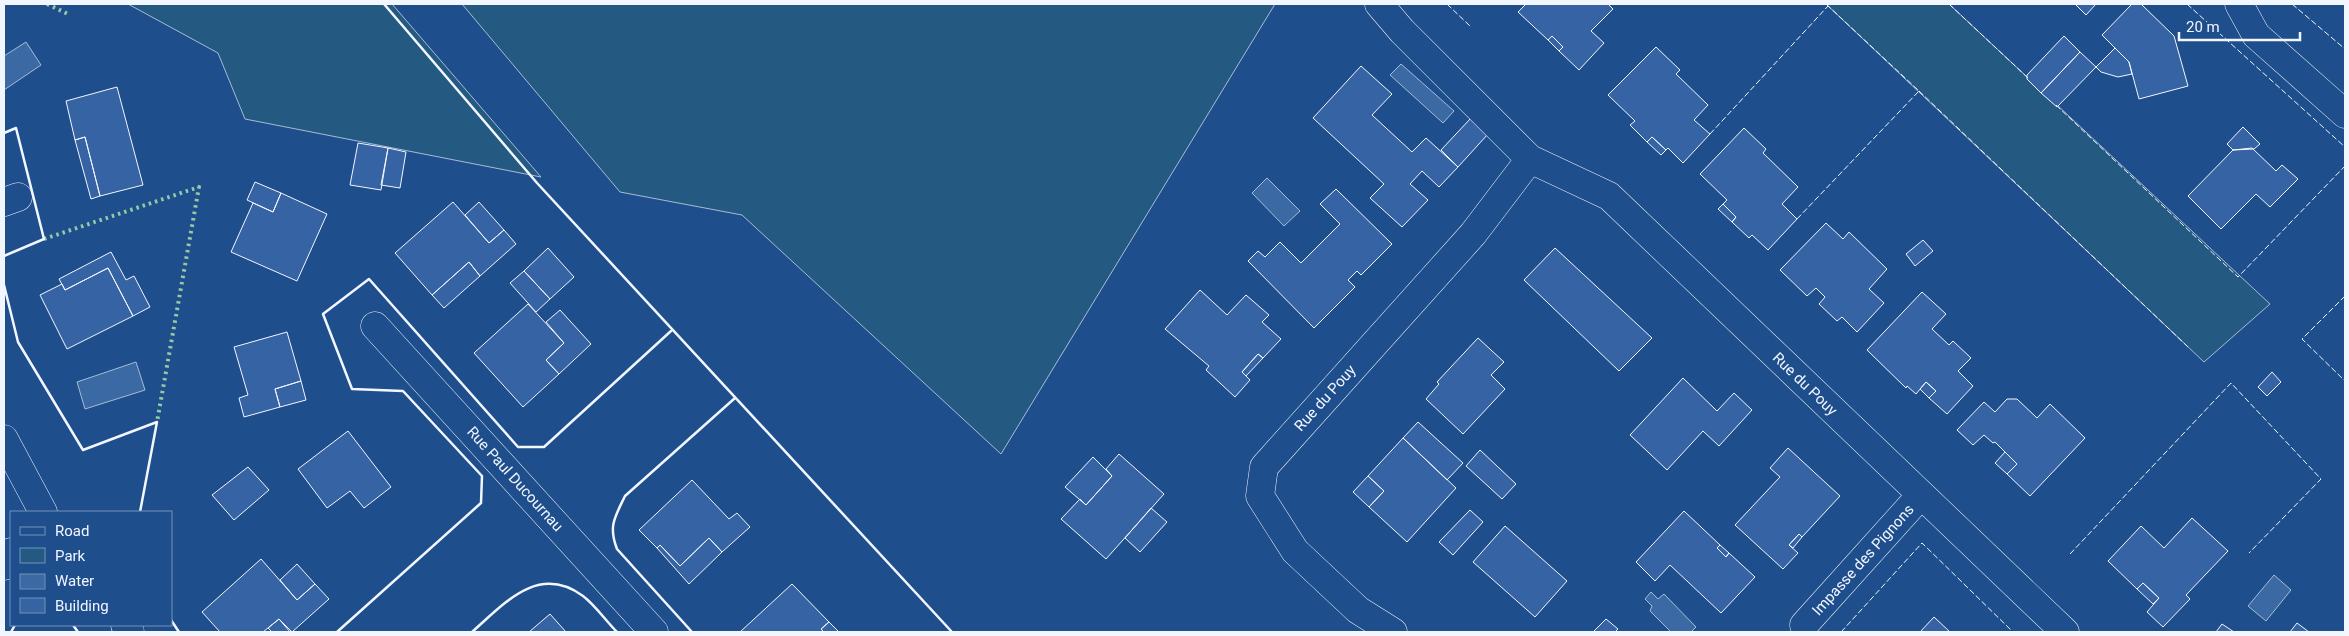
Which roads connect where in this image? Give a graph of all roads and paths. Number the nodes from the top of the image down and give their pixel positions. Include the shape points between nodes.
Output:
1 (1379, 4) edge
2 (2239, 4) edge
3 (2345, 114) edge
4 (1530, 159) junction
5 (375, 326) dead end
6 (4, 439) edge
7 (1921, 495) junction
8 (37, 509) edge
9 (10, 554) edge
10 (4, 566) edge
11 (1804, 625) dead end
12 (654, 632) edge
13 (1393, 632) edge
14 (2065, 632) edge

1 - 4 street, Rue du Pouy
2 - 3 street via 2256,35
4 - 7 street, Rue du Pouy via 1608,196
4 - 13 street, Rue du Pouy via 1473,234 1264,467 1260,496 1295,551 1358,610
5 - 12 street, Rue Paul Ducournau
6 - 8 street
7 - 11 street, Impasse des Pignons
7 - 14 street, Rue du Pouy
9 - 10 street

